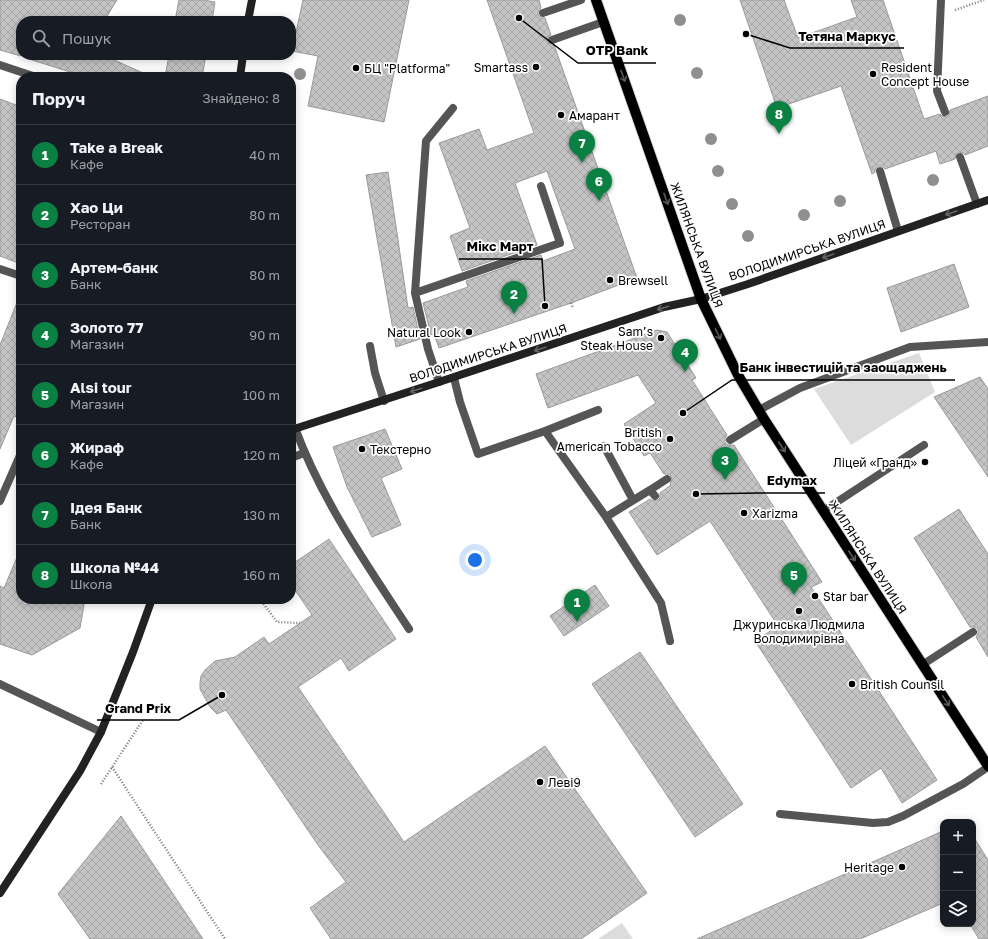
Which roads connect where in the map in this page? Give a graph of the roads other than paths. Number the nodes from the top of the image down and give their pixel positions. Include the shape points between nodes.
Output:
1 (252, 0) edge
2 (581, 0) edge
3 (596, 0) edge
4 (941, 0) edge
5 (543, 13) dead end
6 (249, 16) edge
7 (603, 22) junction
8 (552, 40) dead end
9 (242, 60) edge
10 (0, 65) edge
11 (21, 72) edge
12 (241, 72) edge
13 (453, 108) dead end
14 (945, 112) dead end
15 (960, 157) dead end
16 (880, 171) dead end
17 (541, 186) dead end
18 (988, 200) edge
19 (977, 204) junction
20 (898, 231) junction
21 (0, 269) edge
22 (16, 274) edge
23 (415, 293) junction
24 (701, 299) junction
25 (988, 342) edge
26 (370, 346) dead end
27 (454, 378) junction
28 (439, 382) junction
29 (384, 401) junction
30 (598, 410) dead end
31 (761, 415) junction
32 (296, 428) edge
33 (545, 431) junction
34 (296, 436) edge
35 (730, 440) dead end
36 (924, 445) dead end
37 (604, 446) dead end
38 (304, 453) junction
39 (296, 456) edge
40 (16, 464) edge
41 (667, 479) dead end
42 (633, 500) junction
43 (0, 501) edge
44 (823, 511) junction
45 (606, 517) junction
46 (150, 604) edge
47 (410, 629) dead end
48 (973, 632) dead end
49 (670, 641) dead end
50 (922, 665) junction
51 (0, 684) edge
52 (101, 732) junction
53 (988, 767) edge
54 (780, 814) dead end
55 (0, 893) edge

1 - 6 street
2 - 5 street
3 - 7 main road, ЖИЛЯНСЬКА ВУЛИЦЯ
4 - 14 street via 937,91
7 - 8 street
7 -> 24 main road, ЖИЛЯНСЬКА ВУЛИЦЯ
9 - 12 street
10 - 11 street
13 - 23 street via 426,140
15 - 19 street
16 - 20 street
17 - 23 street via 560,243
18 - 19 street, ВОЛОДИМИРСЬКА ВУЛИЦЯ
19 -> 20 street, ВОЛОДИМИРСЬКА ВУЛИЦЯ
20 -> 24 street, ВОЛОДИМИРСЬКА ВУЛИЦЯ
21 - 22 street
23 - 28 street via 428,349
24 -> 27 street, ВОЛОДИМИРСЬКА ВУЛИЦЯ via 664,307
24 -> 31 main road, ЖИЛЯНСЬКА ВУЛИЦЯ via 738,375
25 - 31 street via 910,346 800,388
26 - 29 street via 374,373
27 - 28 street, ВОЛОДИМИРСЬКА ВУЛИЦЯ
27 - 33 street via 478,454
28 -> 29 street, ВОЛОДИМИРСЬКА ВУЛИЦЯ
29 - 32 street, ВОЛОДИМИРСЬКА ВУЛИЦЯ
30 - 33 street
31 - 35 street
31 -> 44 main road, ЖИЛЯНСЬКА ВУЛИЦЯ
33 - 45 street
34 - 38 street
36 - 44 street
37 - 42 street
38 - 39 street
38 - 47 street via 358,550
40 - 43 street
41 - 42 street via 653,493
42 - 45 street
44 -> 50 main road, ЖИЛЯНСЬКА ВУЛИЦЯ
45 - 49 street via 661,603
46 - 52 street
48 - 50 street
50 -> 53 main road, ЖИЛЯНСЬКА ВУЛИЦЯ
51 - 52 street
52 - 55 street via 80,771
53 - 54 street via 963,784 888,822 873,823

